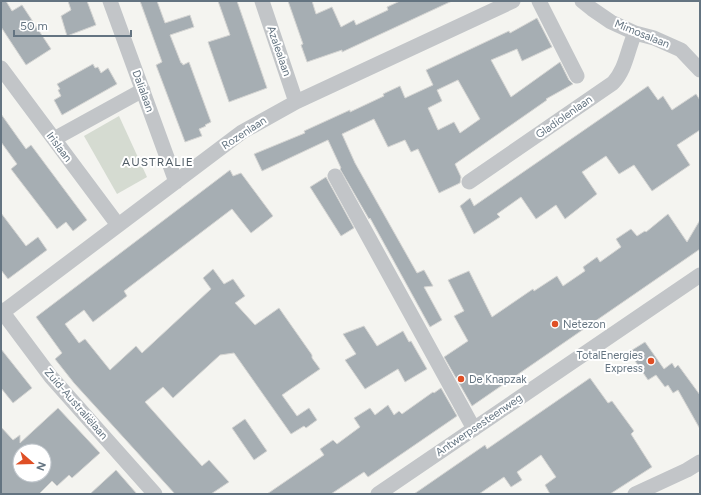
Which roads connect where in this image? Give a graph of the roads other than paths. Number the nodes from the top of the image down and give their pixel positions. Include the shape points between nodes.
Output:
1 (110, 1) edge
2 (262, 1) edge
3 (512, 1) edge
4 (539, 1) edge
5 (582, 1) edge
6 (635, 33) junction
7 (1, 68) edge
8 (700, 70) edge
9 (577, 76) dead end
10 (143, 90) junction
11 (296, 102) junction
12 (54, 139) junction
13 (335, 176) dead end
14 (176, 182) junction
15 (469, 182) dead end
16 (118, 225) junction
17 (700, 275) edge
18 (2, 311) edge
19 (474, 429) junction
20 (700, 462) edge
21 (155, 494) edge
22 (378, 494) edge
23 (635, 494) edge

1 - 10 street, Dalialaan
2 - 11 street, Azalealaan
3 - 11 street, Rozenlaan
4 - 9 street
5 - 6 street, Mimosalaan via 602,16
6 - 8 street, Mimosalaan via 681,50
6 - 15 street, Gladiolenlaan via 620,75 613,83
7 - 12 street, Irislaan
10 - 12 street
10 - 14 street, Dalialaan
11 - 14 street, Rozenlaan via 242,132
12 - 16 street, Irislaan
13 - 19 street
14 - 16 street, Rozenlaan
16 - 18 street, Rozenlaan
17 - 19 street, Antwerpsesteenweg
18 - 21 street, Zuid-Australiëlaan via 66,395
19 - 22 street, Antwerpsesteenweg
20 - 23 street

